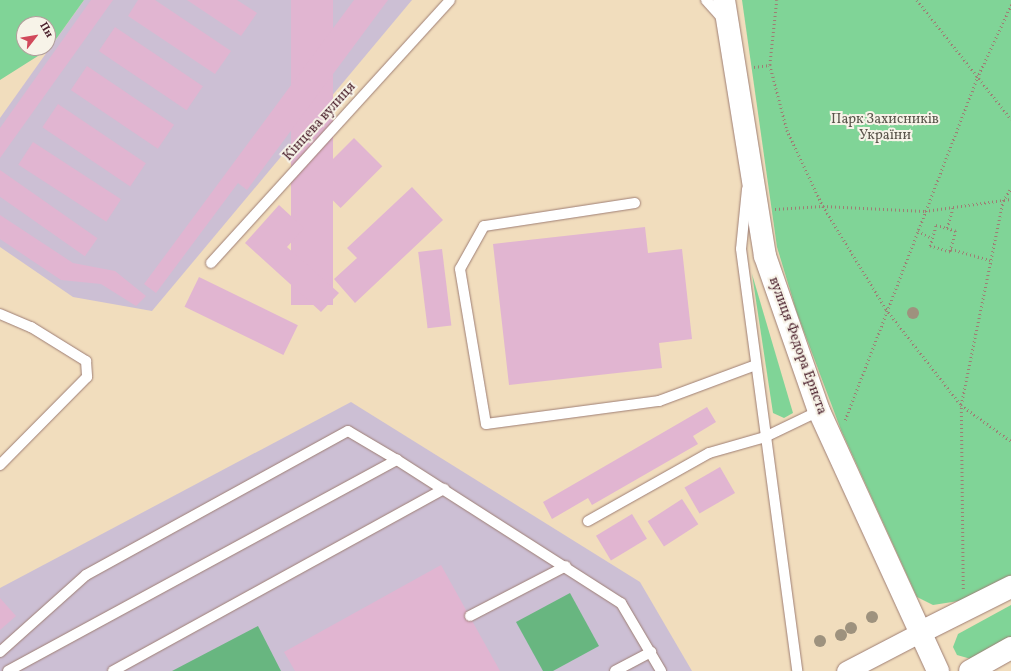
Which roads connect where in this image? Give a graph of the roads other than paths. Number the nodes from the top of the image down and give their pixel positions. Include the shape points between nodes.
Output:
1 (450, 0) edge
2 (706, 0) edge
3 (724, 0) edge
4 (728, 23) junction
5 (749, 163) junction
6 (635, 203) dead end
7 (211, 263) dead end
8 (0, 314) edge
9 (756, 365) junction
10 (819, 411) junction
11 (766, 437) junction
12 (397, 460) junction
13 (0, 465) edge
14 (444, 489) junction
15 (588, 521) dead end
16 (566, 566) junction
17 (1011, 587) edge
18 (470, 616) dead end
19 (921, 632) junction
20 (1011, 648) edge
21 (0, 652) edge
22 (651, 652) junction
23 (8, 671) edge
24 (113, 671) edge
25 (615, 671) edge
26 (661, 671) edge
27 (797, 671) edge
28 (846, 671) edge
29 (938, 671) edge
30 (970, 671) edge

1 - 7 lane, Кінцева вулиця
2 - 4 lane
3 - 4 main road, вулиця Федора Ернста
4 - 5 main road, вулиця Федора Ернста
5 - 9 lane via 741,248
5 - 10 main road, вулиця Федора Ернста via 765,256
6 - 9 lane via 484,226 460,269 486,424 659,400
8 - 13 lane via 31,327 86,361 87,377
9 - 11 lane
10 - 11 lane
10 - 19 main road, вулиця Федора Ернста
11 - 15 lane via 709,453
11 - 27 lane
12 - 14 lane
12 - 21 lane via 348,431 86,575
12 - 23 lane
14 - 16 lane
14 - 24 lane
16 - 18 lane
16 - 22 lane via 621,603
17 - 19 main road
19 - 28 street
19 - 29 main road, вулиця Федора Ернста
20 - 30 main road
22 - 25 lane
22 - 26 lane

